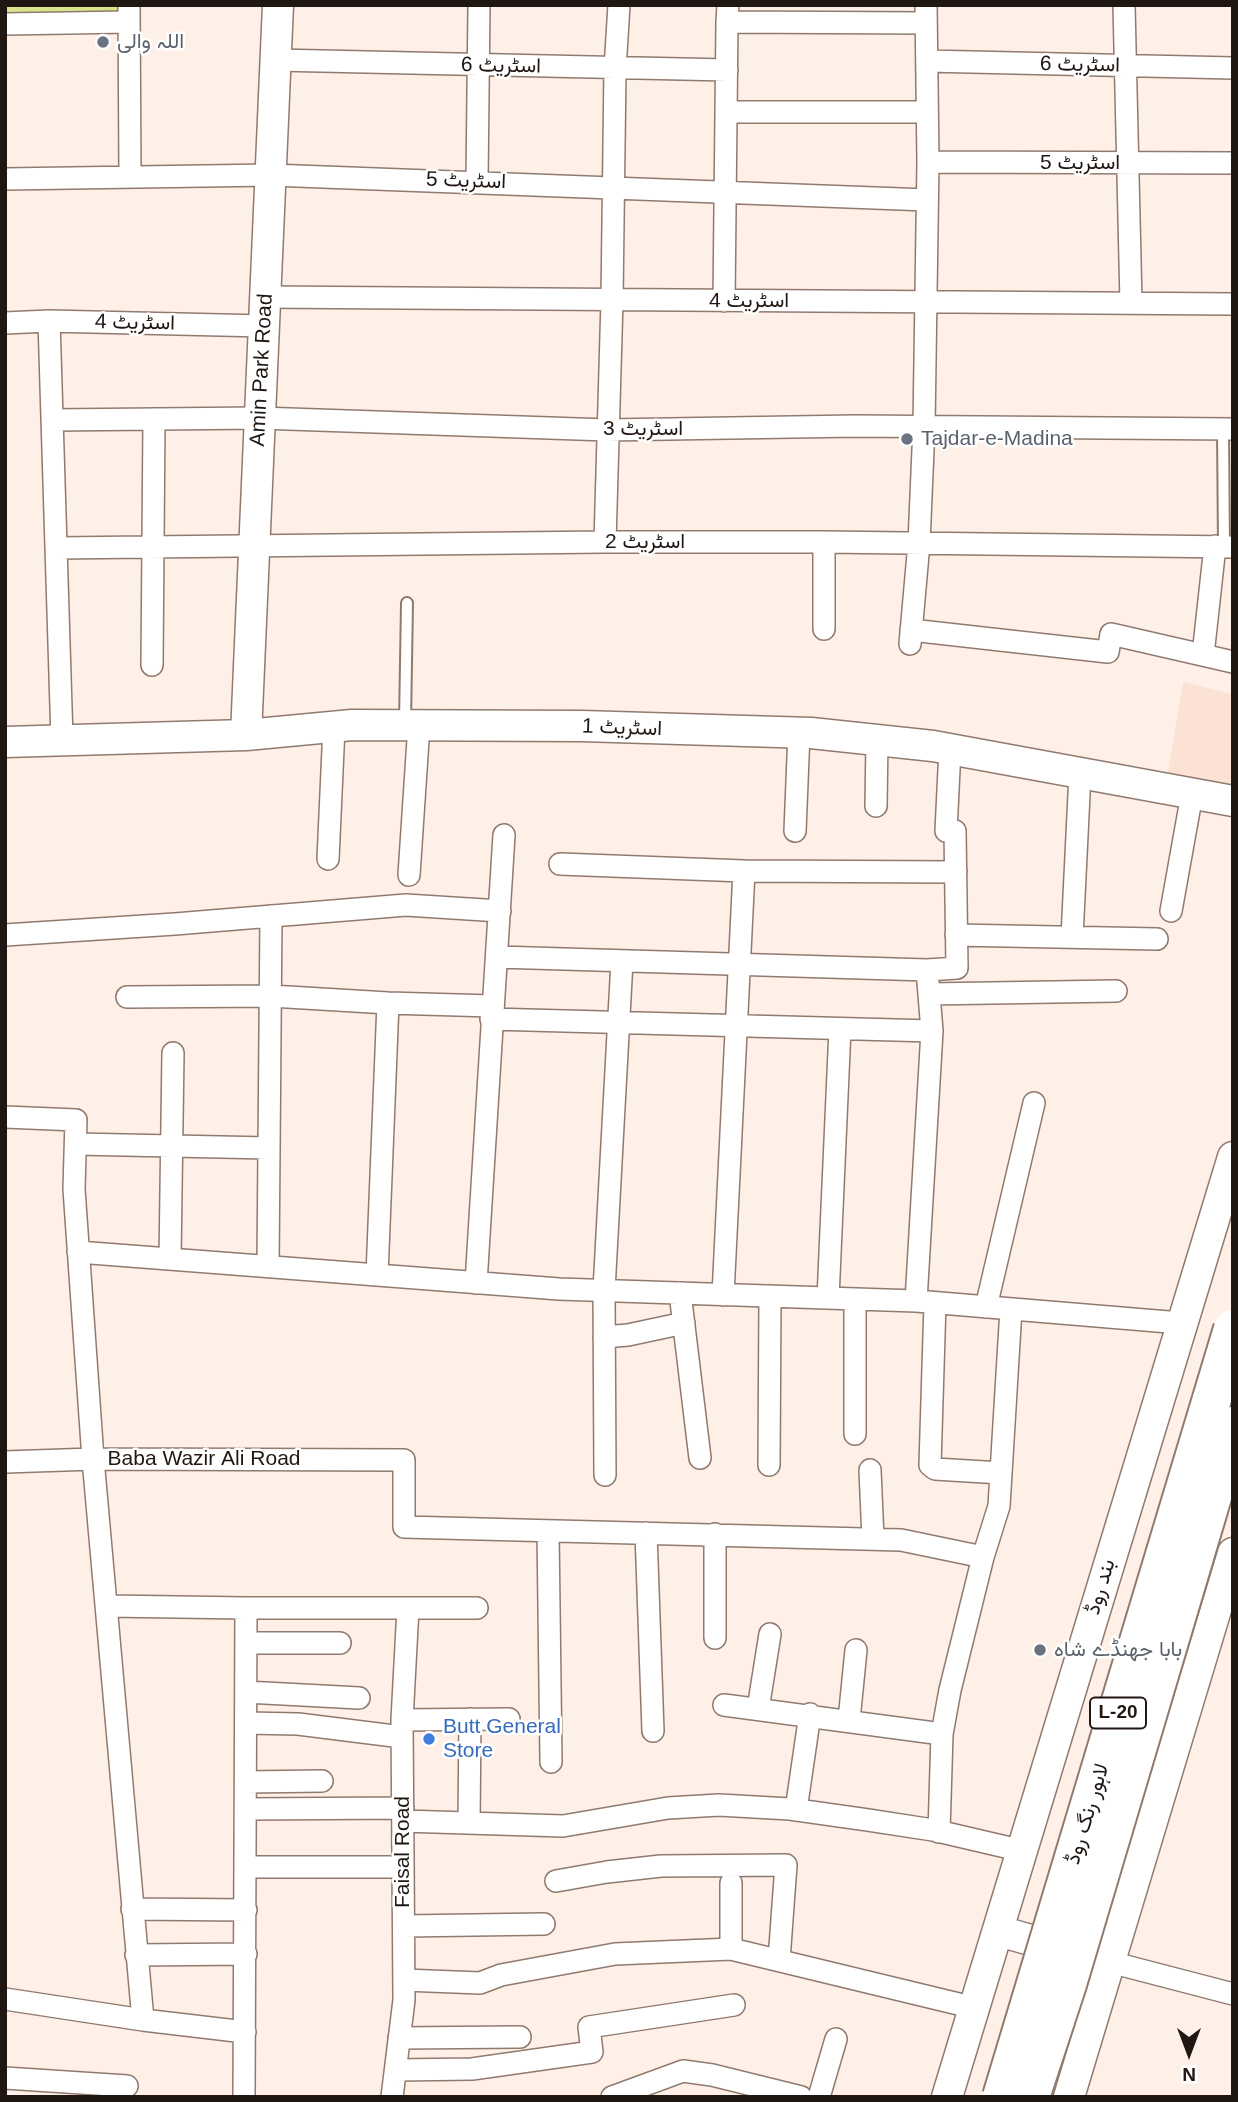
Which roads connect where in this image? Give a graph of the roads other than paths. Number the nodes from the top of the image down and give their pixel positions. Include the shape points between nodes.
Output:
1 (278, 5) edge
2 (479, 5) edge
3 (619, 5) edge
4 (1124, 5) edge
5 (129, 14) edge
6 (727, 14) edge
7 (820, 14) edge
8 (926, 14) edge
9 (5, 24) edge
10 (276, 60) junction
11 (927, 61) junction
12 (478, 66) junction
13 (1127, 66) junction
14 (1233, 68) edge
15 (615, 69) junction
16 (727, 70) junction
17 (726, 112) junction
18 (928, 112) junction
19 (928, 162) junction
20 (1129, 163) junction
21 (1233, 163) edge
22 (271, 175) junction
23 (130, 177) junction
24 (5, 179) edge
25 (477, 181) junction
26 (613, 187) junction
27 (725, 191) junction
28 (928, 200) junction
29 (612, 300) junction
30 (724, 301) junction
31 (926, 302) junction
32 (1130, 303) junction
33 (1233, 304) edge
34 (265, 312) junction
35 (49, 321) junction
36 (5, 323) edge
37 (260, 418) junction
38 (154, 419) junction
39 (52, 420) junction
40 (923, 426) junction
41 (1228, 429) edge
42 (607, 430) junction
43 (605, 542) junction
44 (824, 542) junction
45 (919, 543) junction
46 (254, 546) junction
47 (151, 547) junction
48 (1224, 547) edge
49 (56, 548) junction
50 (407, 603) dead end
51 (824, 629) dead end
52 (1203, 655) junction
53 (1233, 662) edge
54 (152, 665) dead end
55 (412, 725) junction
56 (334, 727) junction
57 (799, 733) junction
58 (246, 735) junction
59 (62, 740) junction
60 (877, 740) junction
61 (5, 742) edge
62 (950, 749) junction
63 (1080, 774) junction
64 (1192, 794) junction
65 (1233, 801) edge
66 (876, 806) dead end
67 (796, 831) dead end
68 (504, 835) dead end
69 (328, 859) dead end
70 (560, 864) dead end
71 (744, 871) junction
72 (956, 872) junction
73 (410, 875) dead end
74 (500, 911) junction
75 (1171, 911) dead end
76 (271, 916) junction
77 (5, 935) edge
78 (956, 936) junction
79 (1072, 937) junction
80 (1157, 939) dead end
81 (498, 957) junction
82 (622, 961) junction
83 (740, 965) junction
84 (927, 970) junction
85 (1116, 991) dead end
86 (929, 994) junction
87 (271, 996) junction
88 (127, 997) dead end
89 (387, 1003) junction
90 (491, 1013) junction
91 (619, 1023) junction
92 (736, 1026) junction
93 (840, 1029) junction
94 (932, 1031) junction
95 (173, 1053) dead end
96 (1034, 1103) dead end
97 (5, 1117) edge
98 (76, 1144) junction
99 (171, 1146) junction
100 (269, 1147) junction
101 (1233, 1157) edge
102 (78, 1252) junction
103 (170, 1259) junction
104 (268, 1266) junction
105 (377, 1275) junction
106 (476, 1283) junction
107 (604, 1290) junction
108 (680, 1293) junction
109 (723, 1294) junction
110 (770, 1296) junction
111 (828, 1298) junction
112 (855, 1299) junction
113 (925, 1302) junction
114 (986, 1307) junction
115 (1011, 1309) junction
116 (684, 1323) junction
117 (1181, 1323) junction
118 (1233, 1329) edge
119 (604, 1337) junction
120 (1233, 1426) edge
121 (855, 1434) dead end
122 (700, 1458) dead end
123 (93, 1459) junction
124 (5, 1462) edge
125 (769, 1465) dead end
126 (870, 1470) dead end
127 (1001, 1473) junction
128 (605, 1475) dead end
129 (548, 1531) junction
130 (646, 1533) junction
131 (715, 1534) junction
132 (873, 1539) junction
133 (1233, 1553) edge
134 (983, 1557) junction
135 (107, 1606) junction
136 (246, 1608) junction
137 (408, 1608) junction
138 (477, 1608) dead end
139 (1223, 1621) edge
140 (770, 1634) dead end
141 (715, 1638) dead end
142 (246, 1643) junction
143 (340, 1643) dead end
144 (856, 1650) dead end
145 (246, 1692) junction
146 (359, 1698) dead end
147 (724, 1705) dead end
148 (758, 1709) junction
149 (810, 1714) junction
150 (470, 1719) junction
151 (509, 1719) dead end
152 (849, 1720) junction
153 (246, 1723) junction
154 (402, 1728) junction
155 (653, 1731) dead end
156 (942, 1734) junction
157 (551, 1762) dead end
158 (322, 1780) dead end
159 (246, 1783) junction
160 (246, 1809) junction
161 (796, 1810) junction
162 (403, 1815) junction
163 (469, 1823) junction
164 (939, 1832) junction
165 (1023, 1852) junction
166 (246, 1867) junction
167 (403, 1867) junction
168 (556, 1881) dead end
169 (732, 1883) dead end
170 (132, 1909) junction
171 (246, 1910) junction
172 (544, 1924) dead end
173 (404, 1926) junction
174 (999, 1931) junction
175 (731, 1949) junction
176 (246, 1954) junction
177 (136, 1955) junction
178 (779, 1960) junction
179 (1110, 1962) junction
180 (404, 1980) junction
181 (1233, 1994) edge
182 (5, 1999) edge
183 (734, 2005) dead end
184 (975, 2008) junction
185 (143, 2020) junction
186 (245, 2032) junction
187 (520, 2037) dead end
188 (400, 2038) junction
189 (836, 2039) dead end
190 (396, 2070) junction
191 (5, 2078) edge
192 (127, 2085) dead end
193 (627, 2094) edge
194 (244, 2097) edge
195 (392, 2097) edge
196 (801, 2097) edge
197 (819, 2097) edge
198 (947, 2097) edge
199 (1002, 2097) edge
200 (1030, 2097) edge
201 (1069, 2097) edge

1 - 10 street, Amin Park Road
2 - 12 street
3 - 15 street
4 - 13 street
5 - 9 street
5 - 23 street
6 - 7 street
6 - 16 street
7 - 8 street
8 - 11 street
10 - 12 street, اسٹریٹ 6
10 - 22 street, Amin Park Road
11 - 13 street, اسٹریٹ 6
11 - 18 street
12 - 15 street, اسٹریٹ 6
12 - 25 street
13 - 14 street, اسٹریٹ 6
13 - 20 street
15 - 16 street, اسٹریٹ 6
15 - 26 street
16 - 17 street
17 - 18 street
17 - 27 street
18 - 19 street
19 - 20 street, اسٹریٹ 5
19 - 28 street
20 - 21 street, اسٹریٹ 5
20 - 32 street
22 - 23 street, اسٹریٹ 5
22 - 25 street, اسٹریٹ 5
22 - 34 street, Amin Park Road
23 - 24 street, اسٹریٹ 5
25 - 26 street, اسٹریٹ 5
26 - 27 street, اسٹریٹ 5
26 - 29 street
27 - 28 street, اسٹریٹ 5
27 - 30 street
28 - 31 street
29 - 30 street, اسٹریٹ 4
29 - 34 street, اسٹریٹ 4
29 - 42 street
30 - 31 street, اسٹریٹ 4
31 - 32 street, اسٹریٹ 4
31 - 40 street
32 - 33 street, اسٹریٹ 4
34 - 35 street, اسٹریٹ 4
34 - 37 street, Amin Park Road
35 - 36 street, اسٹریٹ 4
35 - 39 street
37 - 38 street, اسٹریٹ 3
37 - 42 street, اسٹریٹ 3
37 - 46 street, Amin Park Road
38 - 39 street, اسٹریٹ 3
38 - 47 street
39 - 49 street
40 - 41 street, اسٹریٹ 3
40 - 42 street, اسٹریٹ 3
40 - 45 street
41 - 48 lane
42 - 43 street
43 - 44 street, اسٹریٹ 2
43 - 46 street, اسٹریٹ 2
44 - 45 street, اسٹریٹ 2
44 - 51 street
45 - 48 street, اسٹریٹ 2
45 - 52 street via 911,637 1108,652 1111,634
46 - 47 street, اسٹریٹ 2
46 - 58 street, Amin Park Road
47 - 49 street, اسٹریٹ 2
47 - 54 street
48 - 52 street
49 - 59 street
50 - 55 lane
52 - 53 street
55 - 56 street, اسٹریٹ 1
55 - 57 street, اسٹریٹ 1
55 - 73 street
56 - 58 street, اسٹریٹ 1
56 - 69 street
57 - 60 street, اسٹریٹ 1
57 - 67 street
58 - 59 street, اسٹریٹ 1
59 - 61 street, اسٹریٹ 1
60 - 62 street, اسٹریٹ 1
60 - 66 street
62 - 63 street, اسٹریٹ 1
62 - 72 street via 946,831 955,831
63 - 64 street, اسٹریٹ 1
63 - 79 street
64 - 65 street, اسٹریٹ 1
64 - 75 street
68 - 74 street
70 - 71 street
71 - 72 street
71 - 83 street
72 - 78 street
74 - 76 street via 405,905
74 - 81 street
76 - 77 street
76 - 87 street
78 - 79 street
78 - 84 street via 957,968
79 - 80 street
81 - 82 street
81 - 90 street
82 - 83 street
82 - 91 street
83 - 84 street
83 - 92 street
84 - 86 street
85 - 86 street
86 - 94 street
87 - 88 street
87 - 89 street
87 - 100 street
89 - 90 street
89 - 105 street
90 - 91 street
90 - 106 street
91 - 92 street
91 - 107 street
92 - 93 street
92 - 109 street
93 - 94 street
93 - 111 street
94 - 113 street
95 - 99 street
96 - 114 street
97 - 98 street via 76,1120
98 - 99 street
98 - 102 street
99 - 100 street
99 - 103 street
100 - 104 street
101 - 117 street, بند روڈ
102 - 103 street
102 - 123 street
103 - 104 street
104 - 105 street
105 - 106 street
106 - 107 street
107 - 108 street
107 - 119 street
108 - 109 street
108 - 116 street
109 - 110 street
110 - 111 street
110 - 125 street
111 - 112 street
112 - 113 street
112 - 121 street
113 - 114 street
113 - 127 street via 930,1465
114 - 115 street
115 - 117 street
115 - 127 street
116 - 119 street
116 - 122 street
117 - 165 street, بند روڈ
118 - 199 highway, لاہور رنگ روڈ / L-20, bridge
119 - 128 street
120 - 200 highway, لاہور رنگ روڈ / L-20, bridge
123 - 124 street, Baba Wazir Ali Road
123 - 129 street, Baba Wazir Ali Road via 404,1460 404,1527
123 - 135 street
126 - 132 street
127 - 134 street via 999,1506
129 - 130 street
129 - 157 street
130 - 131 street
130 - 155 street
131 - 132 street
131 - 141 street
132 - 134 street via 901,1540
133 - 139 street
134 - 156 street
135 - 136 street
135 - 170 street
136 - 137 street
136 - 142 street
137 - 138 street
137 - 154 street, Faisal Road
139 - 179 street
140 - 148 street
142 - 143 street
142 - 145 street
144 - 152 street
145 - 146 street
145 - 153 street
147 - 148 street
148 - 149 street
149 - 152 street
149 - 161 street
150 - 151 street
150 - 154 street
150 - 163 street
152 - 156 street
153 - 154 street
153 - 159 street
154 - 162 street, Faisal Road
156 - 164 street
158 - 159 street
159 - 160 street
160 - 162 street
160 - 166 street
161 - 163 street via 719,1805 668,1808 563,1826
161 - 164 street
162 - 163 street
162 - 167 street, Faisal Road
164 - 165 street
165 - 174 street, بند روڈ
166 - 167 street
166 - 171 street
167 - 173 street, Faisal Road
168 - 178 street via 661,1866 786,1865
169 - 175 street
170 - 171 street
170 - 177 street
171 - 176 street
172 - 173 street
173 - 180 street, Faisal Road
174 - 179 street
174 - 184 street, بند روڈ
175 - 178 street
175 - 180 street via 615,1954 480,1983
176 - 177 street
176 - 186 street
177 - 185 street
178 - 184 street
179 - 181 street
179 - 201 street
180 - 188 street, Faisal Road
182 - 185 street
183 - 190 street via 589,2027 592,2052 471,2069
184 - 198 street, بند روڈ
185 - 186 street
186 - 194 street
187 - 188 street
188 - 190 street, Faisal Road
189 - 197 street
190 - 195 street, Faisal Road
191 - 192 street
193 - 196 street via 683,2071

